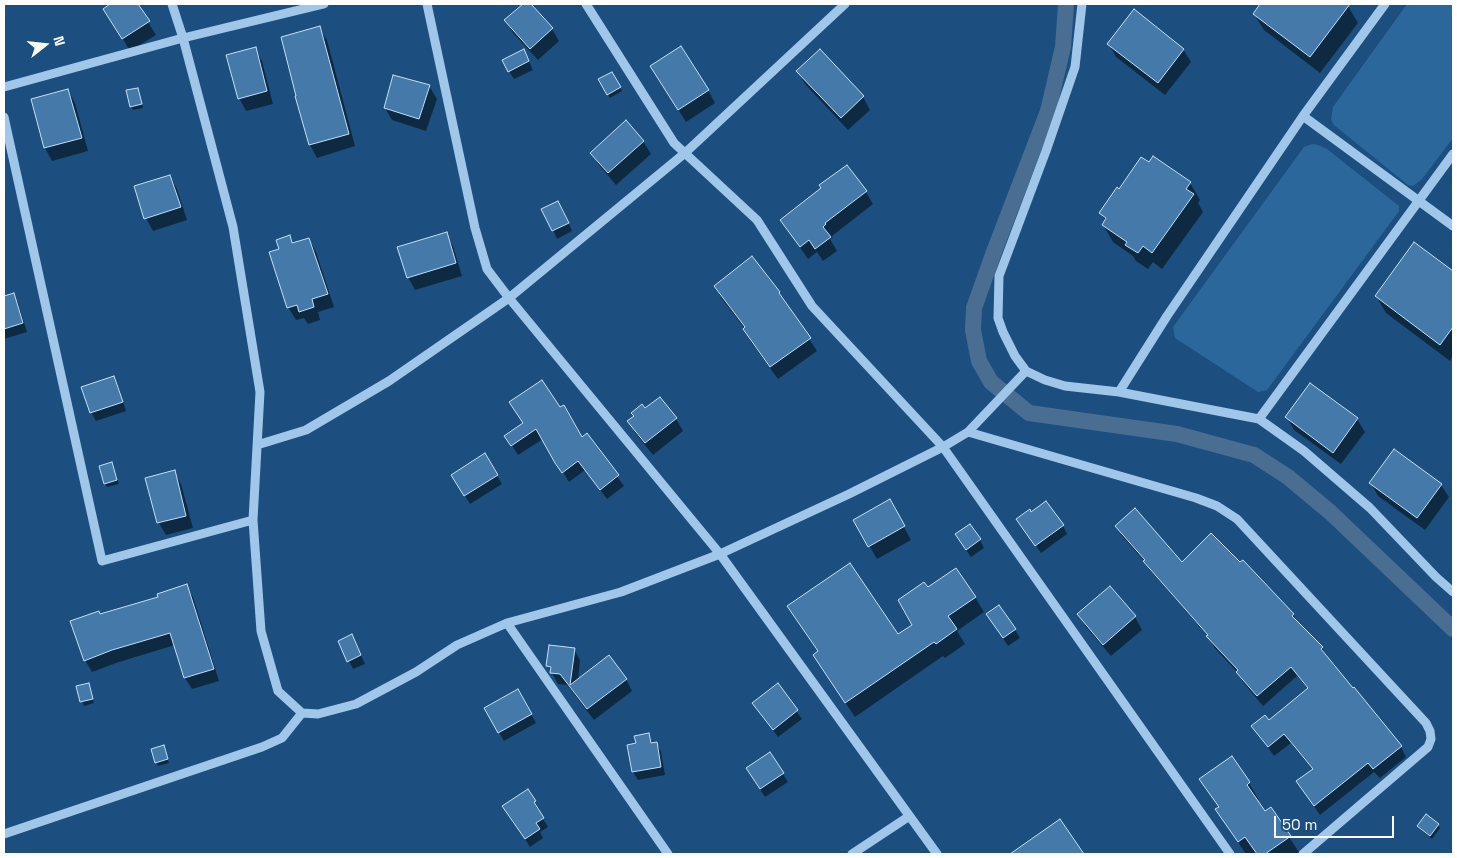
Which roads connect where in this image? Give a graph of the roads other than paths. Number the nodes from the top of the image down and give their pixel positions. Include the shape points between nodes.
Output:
1 (172, 4) edge
2 (324, 4) edge
3 (427, 4) edge
4 (586, 4) edge
5 (845, 4) edge
6 (1082, 4) edge
7 (1385, 4) edge
8 (183, 38) junction
9 (4, 87) edge
10 (1303, 116) junction
11 (4, 117) edge
12 (685, 153) junction
13 (1453, 154) edge
14 (1418, 201) junction
15 (1453, 226) edge
16 (509, 298) junction
17 (1026, 371) junction
18 (1119, 392) junction
19 (1259, 419) junction
20 (968, 432) junction
21 (257, 445) junction
22 (944, 447) junction
23 (253, 520) junction
24 (720, 554) junction
25 (1453, 592) edge
26 (506, 622) junction
27 (302, 713) junction
28 (908, 817) junction
29 (4, 834) edge
30 (668, 854) edge
31 (852, 854) edge
32 (937, 854) edge
33 (1230, 854) edge
34 (1303, 854) edge

1 - 8 street
2 - 8 street
3 - 16 street via 475,228 487,268
4 - 12 street via 674,143
5 - 12 street
6 - 17 street via 1075,67 999,276 998,318 1015,356
7 - 10 street
8 - 9 street
8 - 21 street via 233,227 260,392
10 - 14 street
10 - 18 street
11 - 23 street via 102,561
12 - 16 street
12 - 22 street via 757,220 812,306
13 - 14 street
14 - 15 street
14 - 19 street
16 - 21 street via 389,381 306,430
16 - 24 street
17 - 18 street via 1065,386
17 - 20 street
18 - 19 street
19 - 25 street via 1304,451 1370,508
20 - 22 street
20 - 34 street via 1217,506 1237,519 1426,723 1431,739 1428,746
21 - 23 street
22 - 24 street
22 - 33 street
23 - 27 street via 261,631 278,691
24 - 26 street via 621,592
24 - 28 street
26 - 27 street via 457,645 416,672 356,704 318,714
26 - 30 street
27 - 29 street via 282,738 262,747
28 - 31 street
28 - 32 street

